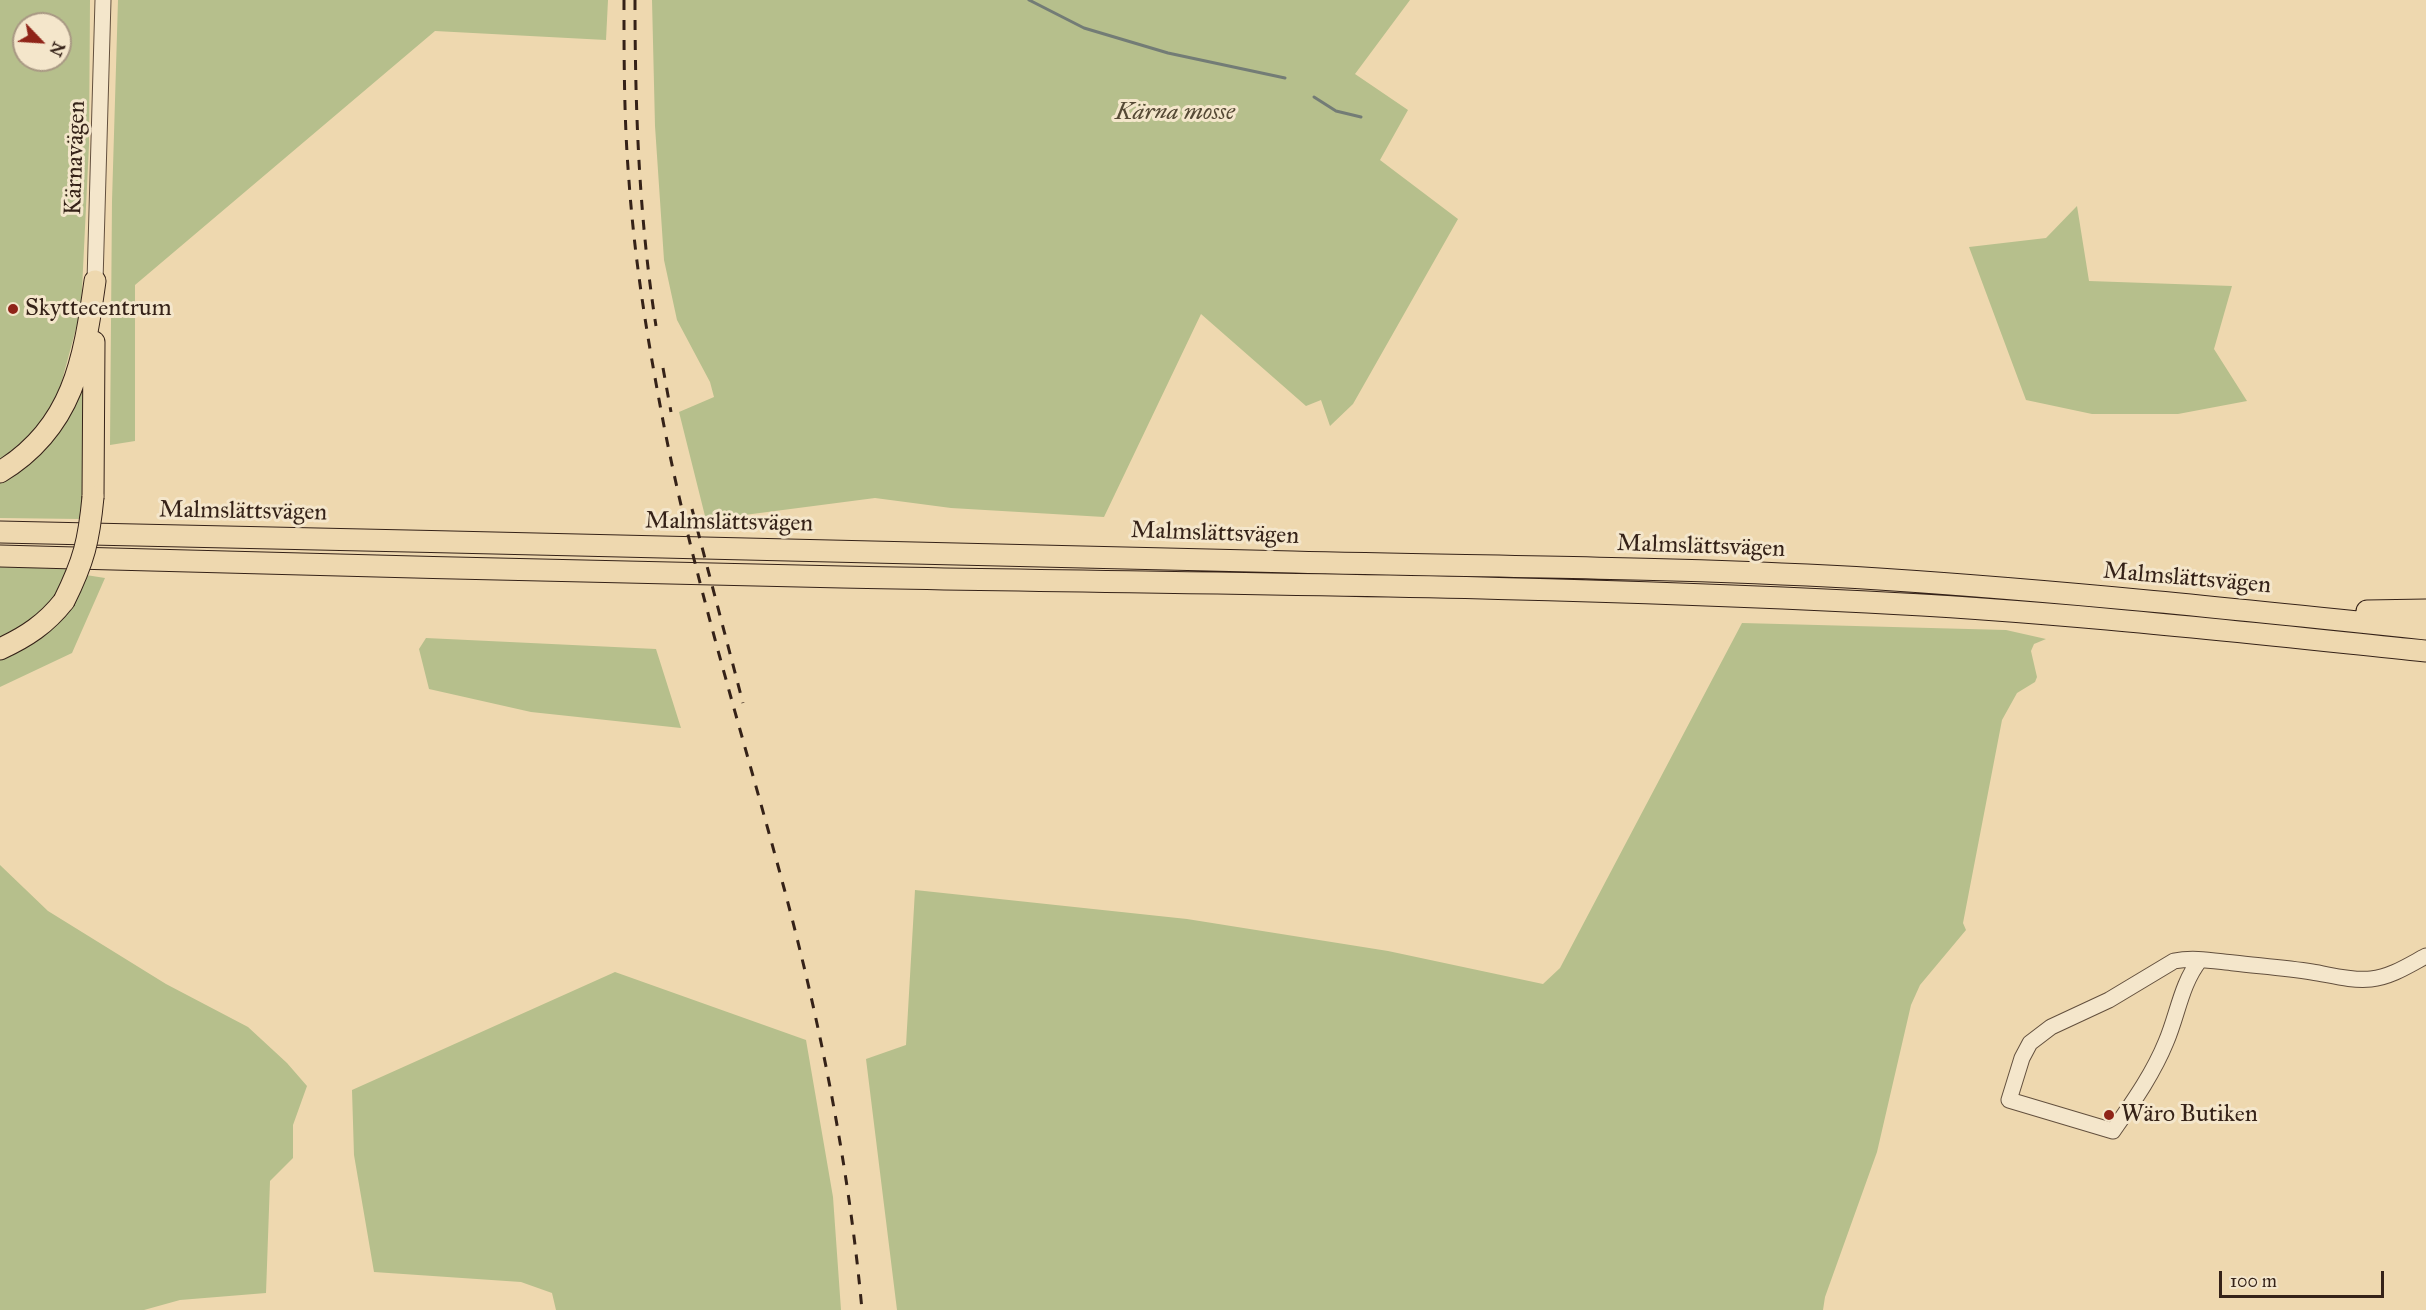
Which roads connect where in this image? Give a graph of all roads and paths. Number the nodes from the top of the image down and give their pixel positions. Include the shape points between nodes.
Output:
1 (103, 0) edge
2 (95, 281) junction
3 (0, 472) edge
4 (0, 532) edge
5 (0, 556) edge
6 (2426, 610) edge
7 (2266, 612) junction
8 (2426, 629) edge
9 (2346, 643) junction
10 (0, 649) edge
11 (2426, 651) edge
12 (2426, 666) edge
13 (2426, 956) edge
14 (2200, 960) junction

1 - 2 street, Kärnavägen
2 - 3 highway via 75,384 50,428 29,452
2 - 10 highway, bridge via 93,497 89,539 79,572 52,617
4 - 7 highway, Malmslättsvägen via 891,550 1697,572 2030,590
5 - 9 highway, Malmslättsvägen via 617,573 1694,594 2028,612
6 - 7 highway
7 - 8 highway, Malmslättsvägen
9 - 11 highway, Malmslättsvägen
9 - 12 highway
13 - 14 street via 2384,976 2358,979 2271,965
14 - 14 street via 2184,959 2164,965 2109,1000 2051,1027 2030,1043 2009,1100 2113,1131 2146,1082 2166,1041 2186,982

